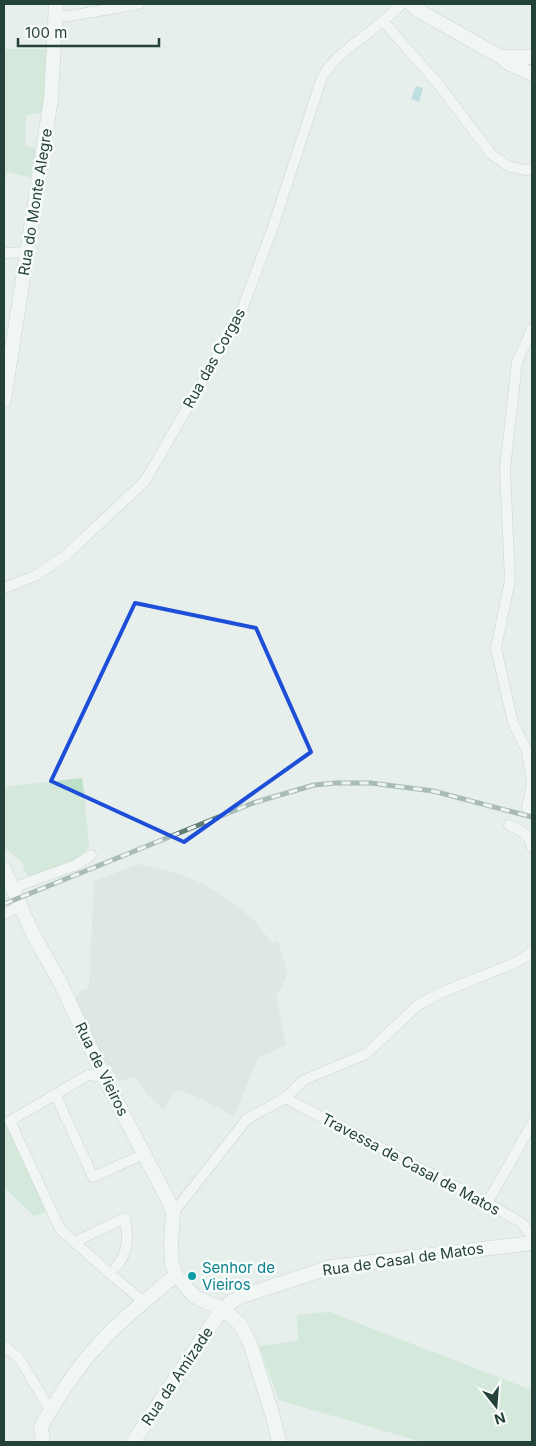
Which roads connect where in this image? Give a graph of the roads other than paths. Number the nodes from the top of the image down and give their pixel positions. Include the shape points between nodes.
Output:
1 (139, 4) edge
2 (402, 4) edge
3 (412, 4) edge
4 (56, 10) edge
5 (383, 21) junction
6 (501, 57) junction
7 (532, 57) edge
8 (532, 74) edge
9 (532, 169) edge
10 (4, 252) edge
11 (27, 252) junction
12 (532, 329) edge
13 (4, 400) edge
14 (4, 588) edge
15 (532, 809) edge
16 (509, 825) dead end
17 (532, 847) edge
18 (91, 855) dead end
19 (4, 869) edge
20 (12, 888) junction
21 (20, 906) junction
22 (4, 914) edge
23 (532, 952) edge
24 (104, 1077) junction
25 (55, 1094) junction
26 (285, 1098) junction
27 (532, 1124) edge
28 (144, 1154) junction
29 (487, 1202) junction
30 (173, 1213) junction
31 (532, 1237) edge
32 (74, 1242) junction
33 (532, 1243) edge
34 (116, 1267) dead end
35 (176, 1275) junction
36 (144, 1302) junction
37 (222, 1309) junction
38 (4, 1346) edge
39 (50, 1410) junction
40 (43, 1442) edge
41 (133, 1442) edge
42 (279, 1442) edge

1 - 4 street via 69,16
2 - 5 street, Rua das Corgas
3 - 6 street
4 - 11 street, Rua do Monte Alegre via 51,99
5 - 9 street via 439,85 492,155 508,166
5 - 14 street, Rua das Corgas via 326,69 238,320 145,481 65,556 35,576
6 - 7 street
6 - 8 street
10 - 11 street
11 - 13 street, Rua do Monte Alegre
12 - 15 street via 517,362 505,469 510,580 496,648 513,723 527,751 532,784 527,808
16 - 17 street via 524,832
18 - 20 street via 76,865
19 - 20 street, Rua de Vieiros
20 - 21 street, Rua de Vieiros
21 - 22 street
21 - 24 street, Rua de Vieiros
23 - 26 street via 517,962 418,1005 366,1054 304,1080
24 - 25 street via 88,1074
24 - 28 street, Rua de Vieiros
25 - 28 street via 93,1177
25 - 32 street via 10,1121 60,1229
26 - 29 street, Travessa de Casal de Matos
26 - 30 street via 247,1119
27 - 29 street
28 - 30 street, Rua de Vieiros
29 - 31 street, Travessa de Casal de Matos via 522,1223
30 - 35 street, Rua de Vieiros via 172,1264
32 - 34 street via 125,1218 126,1248
32 - 36 street
33 - 37 street, Rua de Casal de Matos via 331,1267 257,1290
35 - 36 street
35 - 37 street, Rua de Vieiros via 194,1296
36 - 39 street via 97,1345
37 - 41 street, Rua da Amizade
37 - 42 street, Rua de Vieiros via 240,1324 250,1343
38 - 39 street via 19,1358
39 - 40 street via 41,1429

